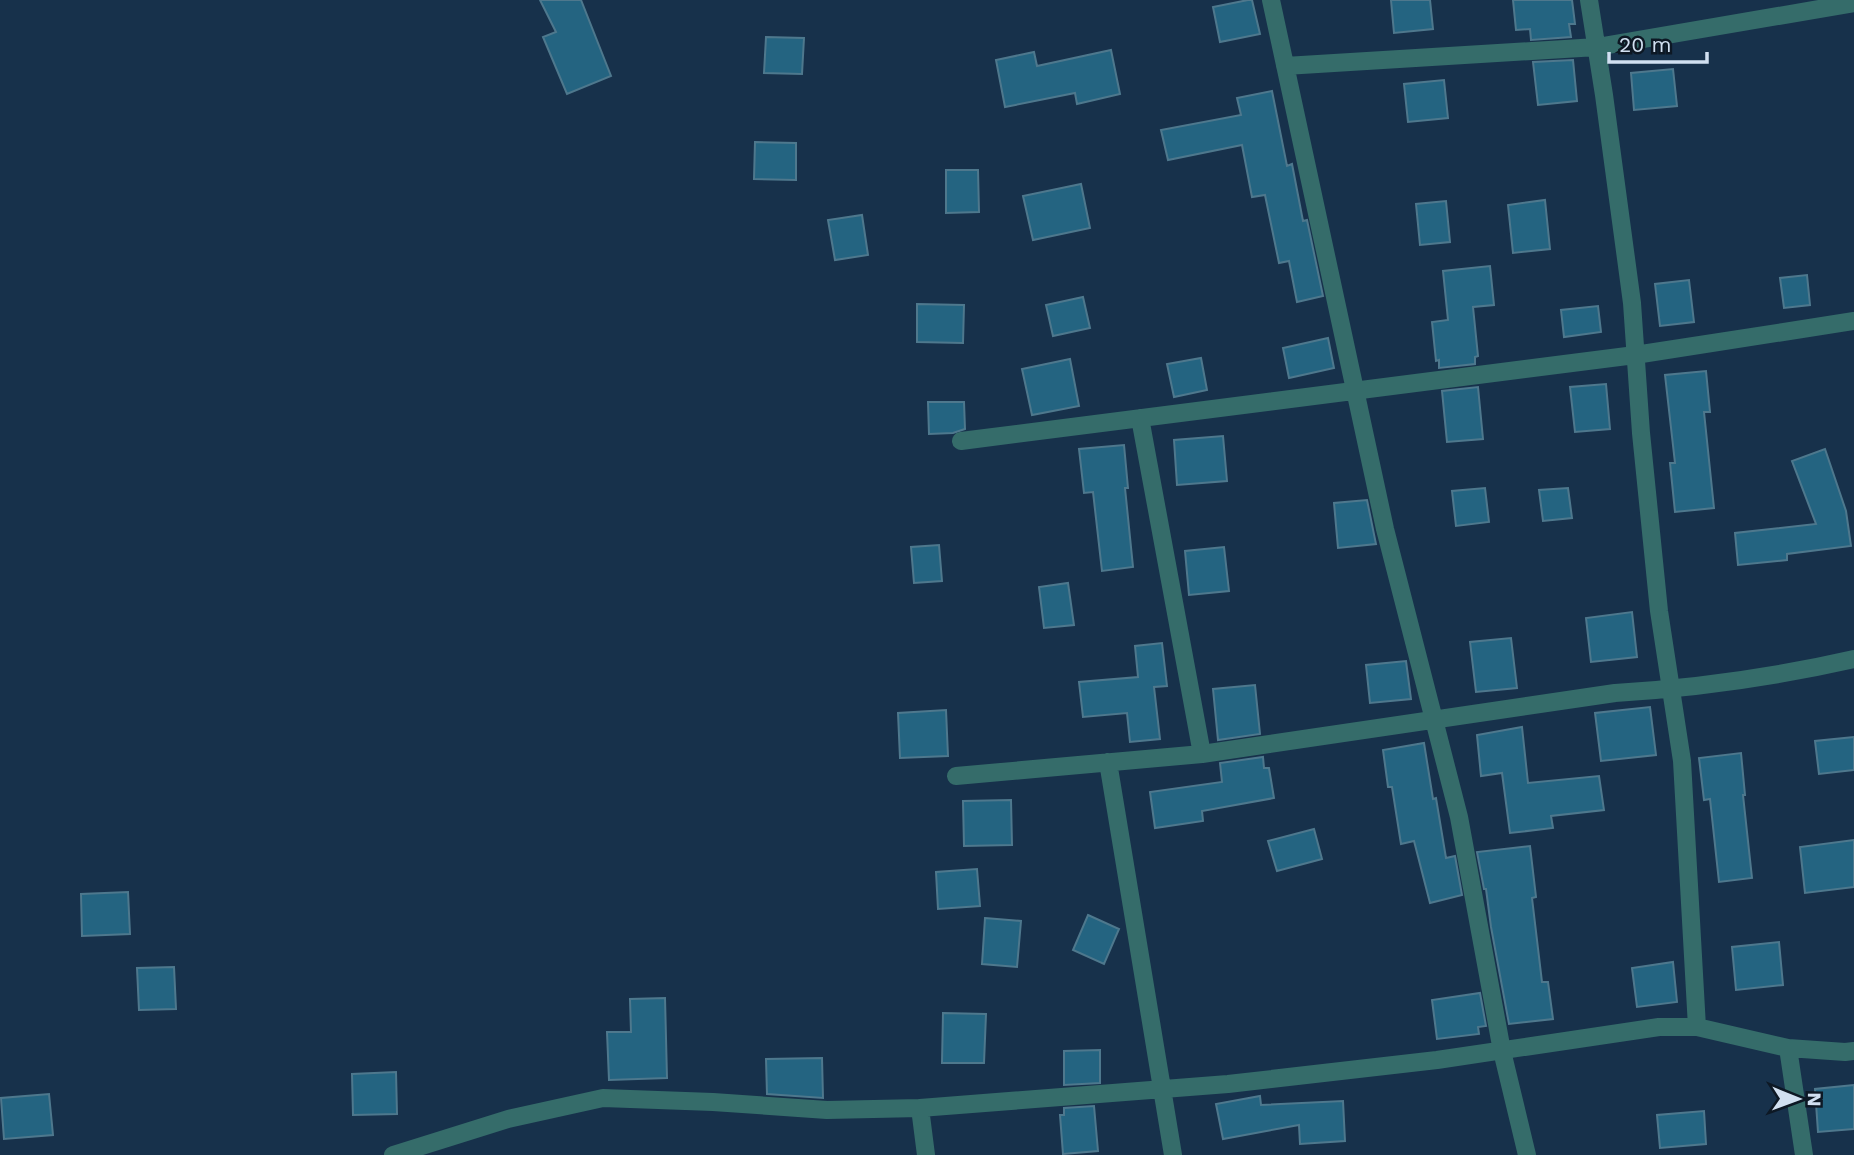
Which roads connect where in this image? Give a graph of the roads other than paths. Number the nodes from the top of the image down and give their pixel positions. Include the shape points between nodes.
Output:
1 (1271, 0) edge
2 (1589, 0) edge
3 (1854, 4) edge
4 (1597, 47) junction
5 (1285, 66) junction
6 (1854, 321) edge
7 (1635, 355) junction
8 (1356, 391) junction
9 (1140, 418) junction
10 (961, 441) dead end
11 (1854, 659) edge
12 (1671, 689) junction
13 (1434, 720) junction
14 (1202, 754) junction
15 (1108, 762) junction
16 (956, 776) dead end
17 (1697, 1027) junction
18 (1788, 1048) junction
19 (1502, 1051) junction
20 (1854, 1051) edge
21 (1163, 1088) junction
22 (920, 1108) junction
23 (393, 1155) edge
24 (926, 1155) edge
25 (1173, 1155) edge
26 (1527, 1155) edge
27 (1804, 1155) edge

1 - 5 street
2 - 4 street
3 - 4 street
4 - 5 street
4 - 7 street
5 - 8 street
6 - 7 street
7 - 8 street
7 - 12 street via 1659,611
8 - 9 street
8 - 13 street via 1385,529
9 - 10 street
9 - 14 street
11 - 12 street
12 - 13 street
12 - 17 street via 1682,761
13 - 14 street
13 - 19 street via 1459,817
14 - 15 street
15 - 16 street
15 - 21 street
17 - 18 street
17 - 19 street via 1659,1027
18 - 20 street
18 - 27 street
19 - 21 street
19 - 26 street
21 - 22 street
21 - 25 street
22 - 23 street via 827,1110 603,1098 508,1119
22 - 24 street

